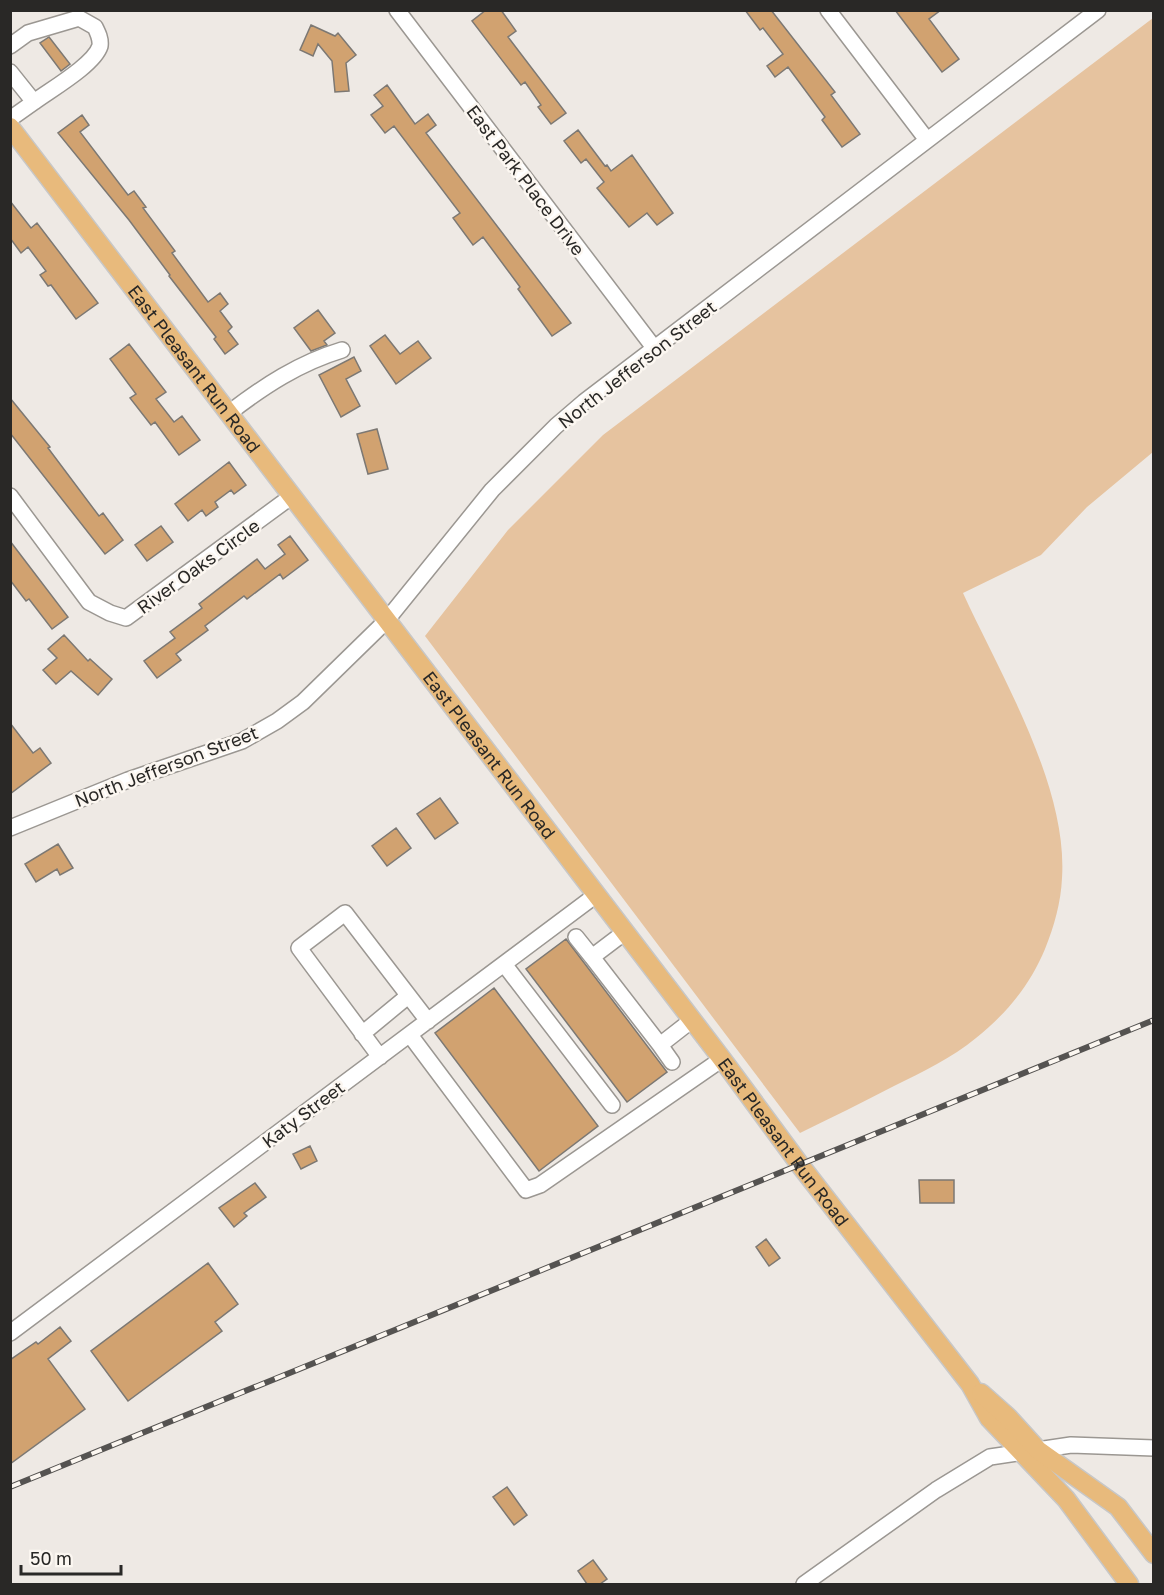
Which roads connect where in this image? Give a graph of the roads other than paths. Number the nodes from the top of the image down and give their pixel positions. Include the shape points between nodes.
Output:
1 (397, 10) edge
2 (828, 10) edge
3 (1098, 10) edge
4 (10, 46) edge
5 (10, 72) edge
6 (34, 102) junction
7 (11, 126) edge
8 (927, 140) junction
9 (655, 349) junction
10 (342, 350) dead end
11 (228, 413) junction
12 (10, 496) edge
13 (292, 496) junction
14 (386, 621) junction
15 (10, 828) edge
16 (596, 895) junction
17 (624, 932) junction
18 (576, 937) dead end
19 (592, 957) junction
20 (504, 964) junction
21 (408, 996) junction
22 (692, 1020) junction
23 (428, 1021) junction
24 (362, 1034) junction
25 (410, 1035) junction
26 (660, 1045) junction
27 (380, 1057) junction
28 (722, 1059) junction
29 (672, 1062) dead end
30 (612, 1105) dead end
31 (10, 1333) edge
32 (1154, 1448) edge
33 (1030, 1451) junction
34 (1154, 1554) edge
35 (804, 1584) edge
36 (1129, 1584) edge

1 - 9 street, East Park Place Drive
2 - 8 street
3 - 8 street, North Jefferson Street
4 - 6 street via 28,33 78,18 95,27 100,39 96,53
5 - 6 street
6 - 7 street
7 - 11 main road, East Pleasant Run Road
8 - 9 street, North Jefferson Street
9 - 14 street, North Jefferson Street via 584,402 516,465
10 - 11 street via 292,369
11 - 13 main road, East Pleasant Run Road
12 - 13 street, River Oaks Circle via 89,602 126,618
13 - 14 main road, East Pleasant Run Road
14 - 15 street, North Jefferson Street via 303,702 242,741 128,780
14 - 16 main road, East Pleasant Run Road
16 - 17 main road, East Pleasant Run Road
16 - 20 street, Katy Street
17 - 19 street
17 - 22 main road, East Pleasant Run Road
18 - 19 street
19 - 26 street
20 - 23 street, Katy Street
20 - 30 street
21 - 23 street
21 - 24 street
21 - 24 street via 345,913 298,948
22 - 26 street
22 - 28 main road, East Pleasant Run Road
23 - 25 street, Katy Street
24 - 27 street
25 - 27 street, Katy Street
25 - 28 street via 526,1190 540,1185
26 - 29 street
27 - 31 street, Katy Street
28 - 33 main road, East Pleasant Run Road via 970,1384 989,1418
32 - 33 street via 1071,1445
33 - 34 main road, East Pleasant Run Road via 1118,1507
33 - 35 street via 990,1457
33 - 36 main road, East Pleasant Run Road

